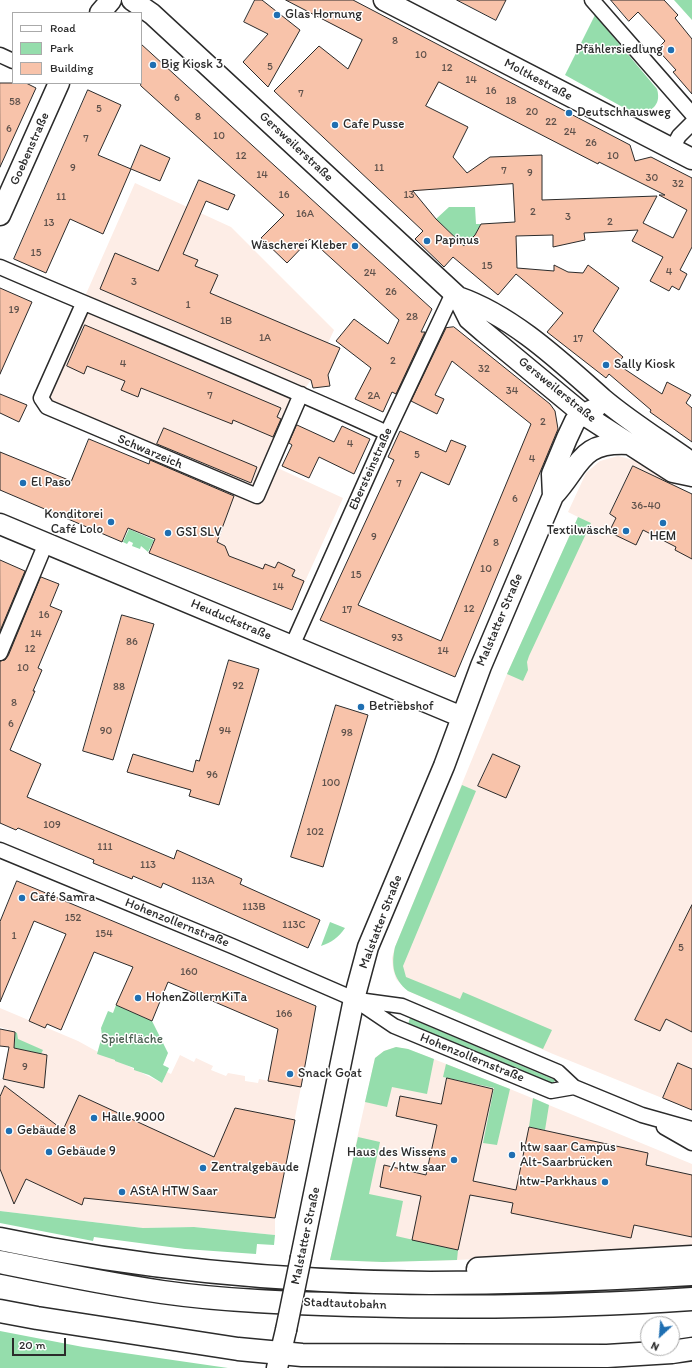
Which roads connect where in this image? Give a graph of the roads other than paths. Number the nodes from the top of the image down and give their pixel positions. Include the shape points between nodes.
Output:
1 (111, 0) edge
2 (132, 0) edge
3 (384, 0) edge
4 (592, 0) edge
5 (101, 12) edge
6 (0, 55) edge
7 (12, 61) edge
8 (59, 84) edge
9 (692, 114) edge
10 (692, 123) edge
11 (672, 149) junction
12 (692, 159) edge
13 (0, 215) edge
14 (0, 267) edge
15 (456, 295) junction
16 (83, 304) junction
17 (590, 387) junction
18 (301, 394) junction
19 (618, 411) junction
20 (592, 414) junction
21 (387, 433) junction
22 (629, 444) junction
23 (692, 466) edge
24 (692, 476) edge
25 (553, 496) junction
26 (0, 524) edge
27 (46, 543) junction
28 (292, 646) junction
29 (0, 653) edge
30 (462, 717) junction
31 (2, 855) edge
32 (354, 999) junction
33 (574, 1088) junction
34 (642, 1115) junction
35 (692, 1129) edge
36 (692, 1143) edge
37 (0, 1239) edge
38 (692, 1257) edge
39 (0, 1262) edge
40 (692, 1274) edge
41 (429, 1283) junction
42 (692, 1299) edge
43 (0, 1310) edge
44 (692, 1349) edge
45 (279, 1361) edge

1 - 5 main road
2 - 15 main road, Gersweilerstraße via 152,14
3 - 11 main road, Moltkestraße
4 - 9 street
6 - 7 street
8 - 13 main road, Goebenstraße
10 - 11 street via 679,136
11 - 12 main road, Moltkestraße
14 - 16 street
15 - 17 main road, Gersweilerstraße via 480,305 502,319
15 - 20 main road, Gersweilerstraße via 469,319
15 - 21 street, Ebersteinstraße
16 - 18 street
16 - 18 street, Schwarzeich via 41,398 47,407 257,496
17 - 19 main road, Gersweilerstraße
17 - 20 main road
18 - 21 street
19 - 20 main road
19 - 23 main road, Gersweilerstraße via 685,458
20 - 22 main road, Gersweilerstraße
20 - 25 main road, Malstatter Straße via 575,421 566,438 552,474
21 - 28 street, Ebersteinstraße
22 - 24 main road, Gersweilerstraße via 673,472
22 - 25 main road, Malstatter Straße via 600,445 590,450 582,456 567,481
25 - 30 main road, Malstatter Straße
26 - 27 main road, Heuduckstraße
27 - 28 main road, Heuduckstraße
27 - 29 street
28 - 30 main road, Heuduckstraße
30 - 32 main road, Malstatter Straße via 368,947
31 - 32 street, Hohenzollernstraße via 232,946
32 - 33 street, Hohenzollernstraße via 408,1009 558,1072
32 - 33 street, Hohenzollernstraße via 394,1026 550,1091
32 - 45 main road, Malstatter Straße, bridge
33 - 34 street, Hohenzollernstraße
34 - 35 street, Hohenzollernstraße
34 - 36 street, Hohenzollernstraße
37 - 41 highway, Stadtautobahn via 97,1256 239,1274
38 - 41 highway via 464,1271
39 - 42 highway, Stadtautobahn via 162,1292 237,1300 410,1306 511,1306
40 - 41 highway, Stadtautobahn via 528,1282
43 - 45 highway via 238,1349
44 - 45 highway via 607,1356 341,1357

